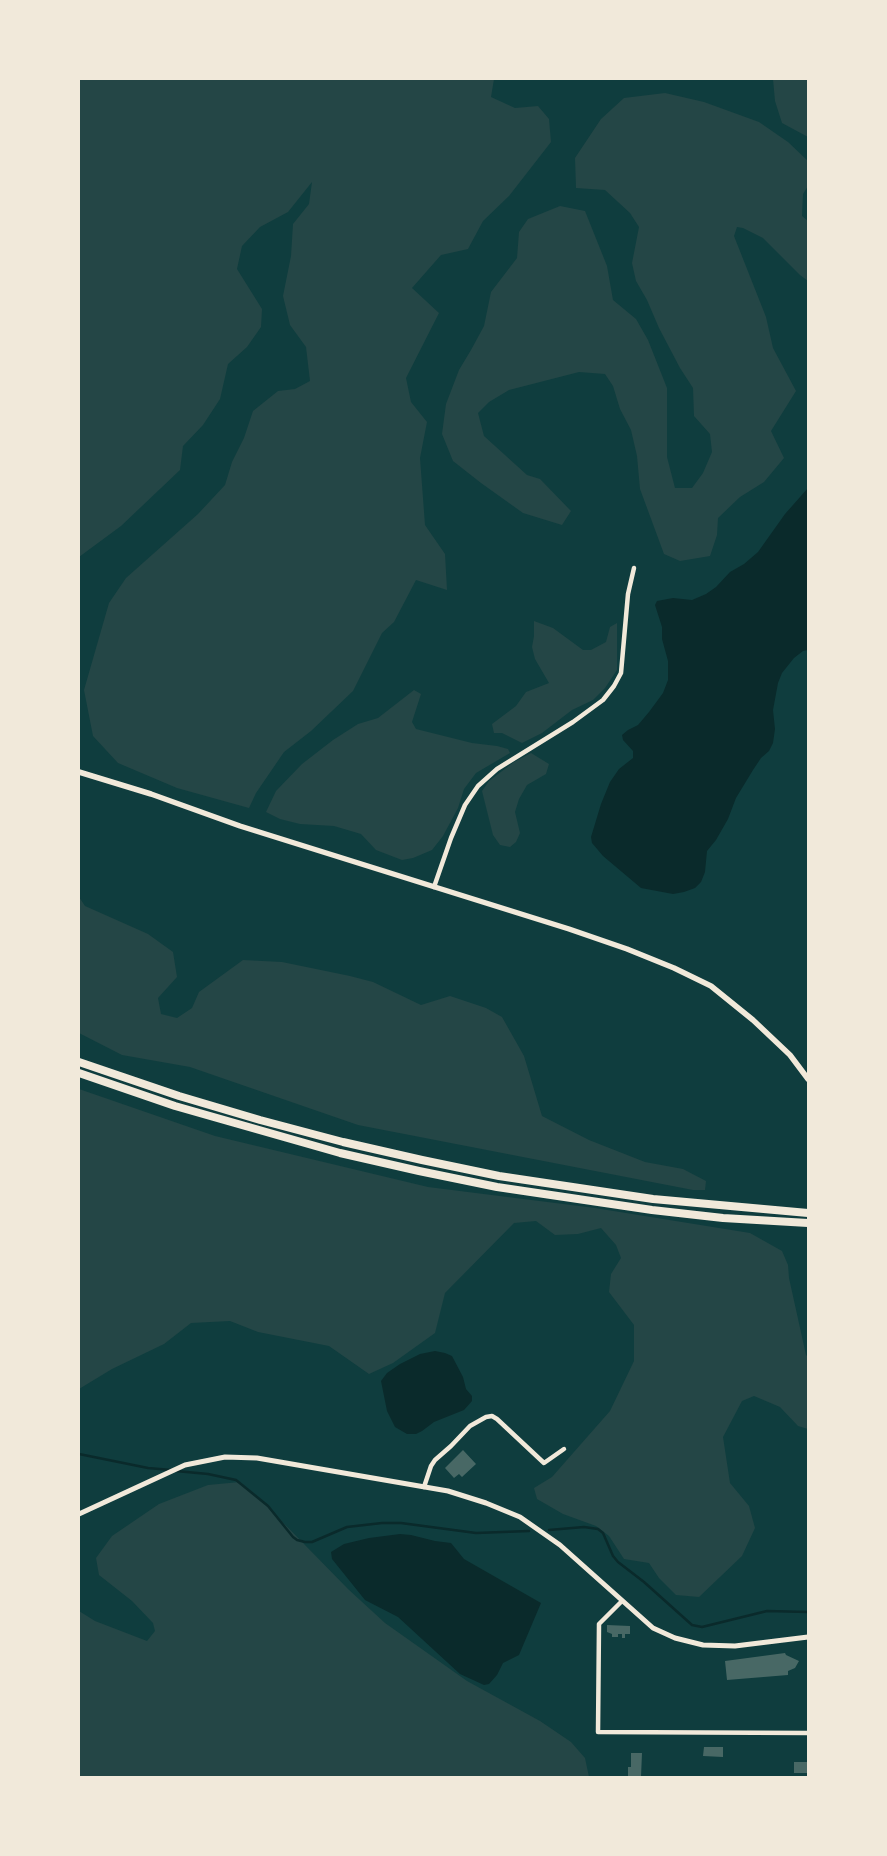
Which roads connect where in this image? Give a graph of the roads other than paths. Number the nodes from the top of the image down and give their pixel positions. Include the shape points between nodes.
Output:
1 (634, 568) dead end
2 (79, 772) edge
3 (434, 887) junction
4 (79, 1062) edge
5 (79, 1073) edge
6 (808, 1079) edge
7 (808, 1213) edge
8 (808, 1224) edge
9 (564, 1448) dead end
10 (424, 1487) junction
11 (79, 1514) edge
12 (622, 1601) junction
13 (808, 1637) edge
14 (808, 1733) edge

1 - 3 street via 628,594 621,673 614,686 603,700 497,769 478,786 465,805
2 - 3 main road
3 - 6 main road via 627,949 711,986 790,1055
4 - 7 highway via 260,1120 499,1176 653,1199
5 - 8 highway via 175,1106 340,1153 420,1171 652,1210
9 - 10 street via 544,1463 498,1419 486,1417 470,1426 434,1460
10 - 11 street via 257,1458 225,1457 180,1467
10 - 12 street via 448,1491 520,1517 560,1545
12 - 13 street via 653,1628 703,1645 735,1646
12 - 14 street via 599,1624 598,1732

